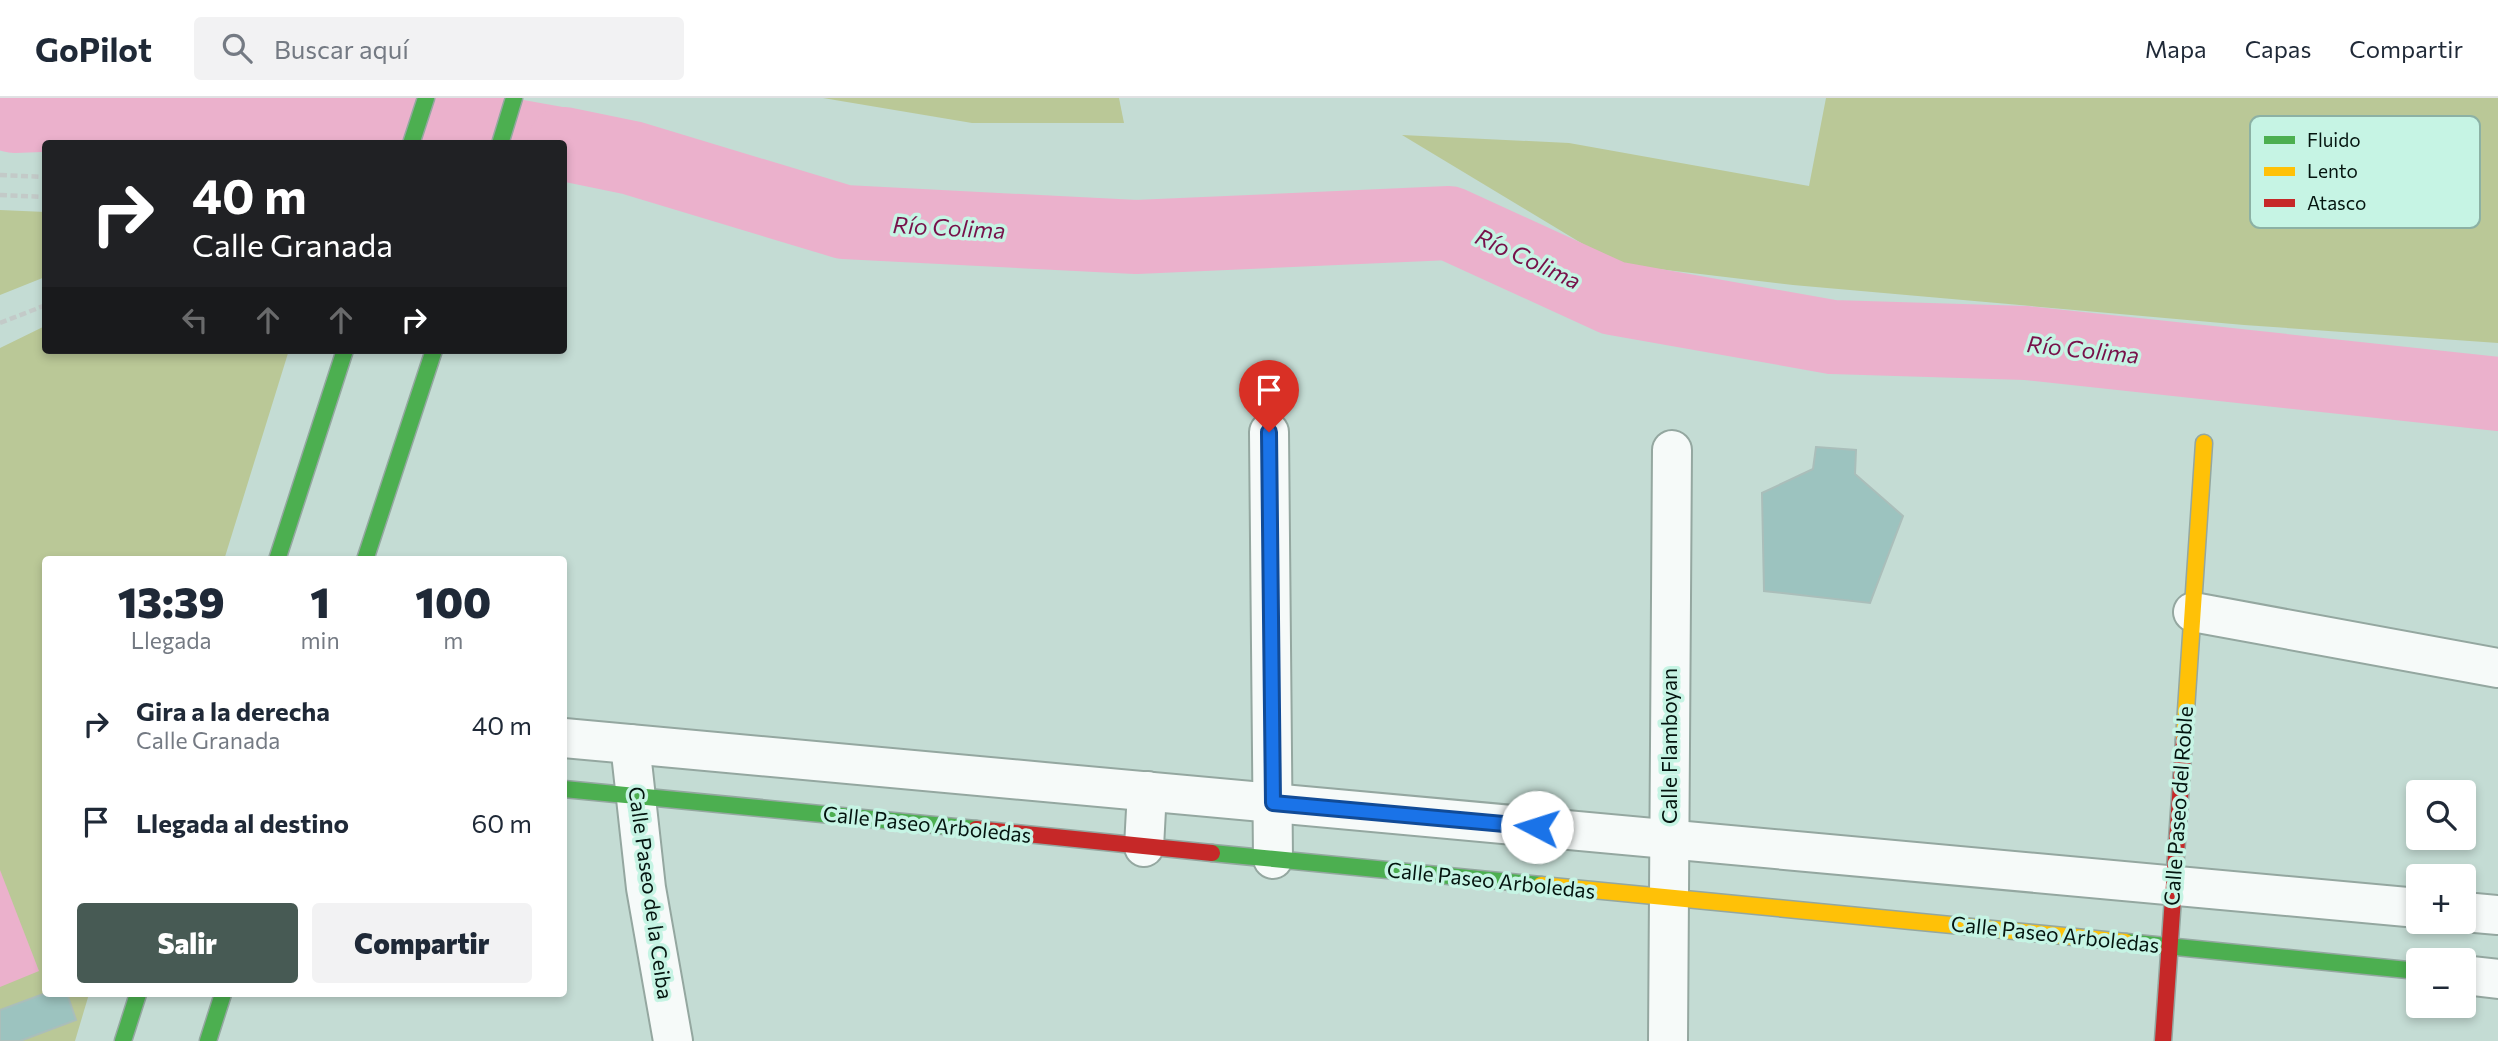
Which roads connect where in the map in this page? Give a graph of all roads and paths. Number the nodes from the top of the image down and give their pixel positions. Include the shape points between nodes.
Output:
1 (426, 98) edge
2 (514, 98) edge
3 (412, 140) edge
4 (501, 140) edge
5 (0, 175) edge
6 (42, 177) edge
7 (0, 195) edge
8 (42, 197) edge
9 (42, 307) edge
10 (0, 323) edge
11 (344, 354) edge
12 (433, 354) edge
13 (1269, 432) dead end
14 (2204, 443) dead end
15 (1672, 450) dead end
16 (278, 556) edge
17 (366, 556) edge
18 (2193, 612) junction
19 (2498, 668) edge
20 (567, 738) edge
21 (629, 744) junction
22 (567, 789) edge
23 (1147, 791) junction
24 (636, 798) junction
25 (1273, 803) junction
26 (1669, 839) junction
27 (1144, 847) junction
28 (1273, 859) junction
29 (2174, 885) junction
30 (1669, 898) junction
31 (2406, 907) edge
32 (2476, 913) edge
33 (2498, 915) edge
34 (2169, 947) junction
35 (2406, 970) edge
36 (2476, 976) edge
37 (2498, 979) edge
38 (137, 997) edge
39 (222, 997) edge
40 (123, 1041) edge
41 (208, 1041) edge
42 (673, 1041) edge
43 (1668, 1041) edge
44 (2163, 1041) edge

1 - 3 street
2 - 4 street
5 - 6 path
7 - 8 path
9 - 10 path
11 - 16 street
12 - 17 street
13 - 25 street
14 - 18 street, Calle Paseo del Roble
15 - 26 street, Calle Flamboyan
18 - 19 street
18 - 29 street, Calle Paseo del Roble
20 - 21 street
21 - 23 street
21 - 24 street, Calle Paseo de la Ceiba
22 - 24 street, Calle Paseo Arboledas
23 - 25 street
23 - 27 street
24 - 27 street, Calle Paseo Arboledas
24 - 42 street, Calle Paseo de la Ceiba via 646,888
25 - 26 street
25 - 28 street
26 - 29 street
26 - 30 street, Calle Flamboyan
27 - 28 street, Calle Paseo Arboledas
28 - 30 street, Calle Paseo Arboledas
29 - 31 street
29 - 34 street, Calle Paseo del Roble
30 - 34 street, Calle Paseo Arboledas
30 - 43 street, Calle Flamboyan
32 - 33 street
34 - 35 street, Calle Paseo Arboledas
34 - 44 street, Calle Paseo del Roble
36 - 37 street
38 - 40 street
39 - 41 street

